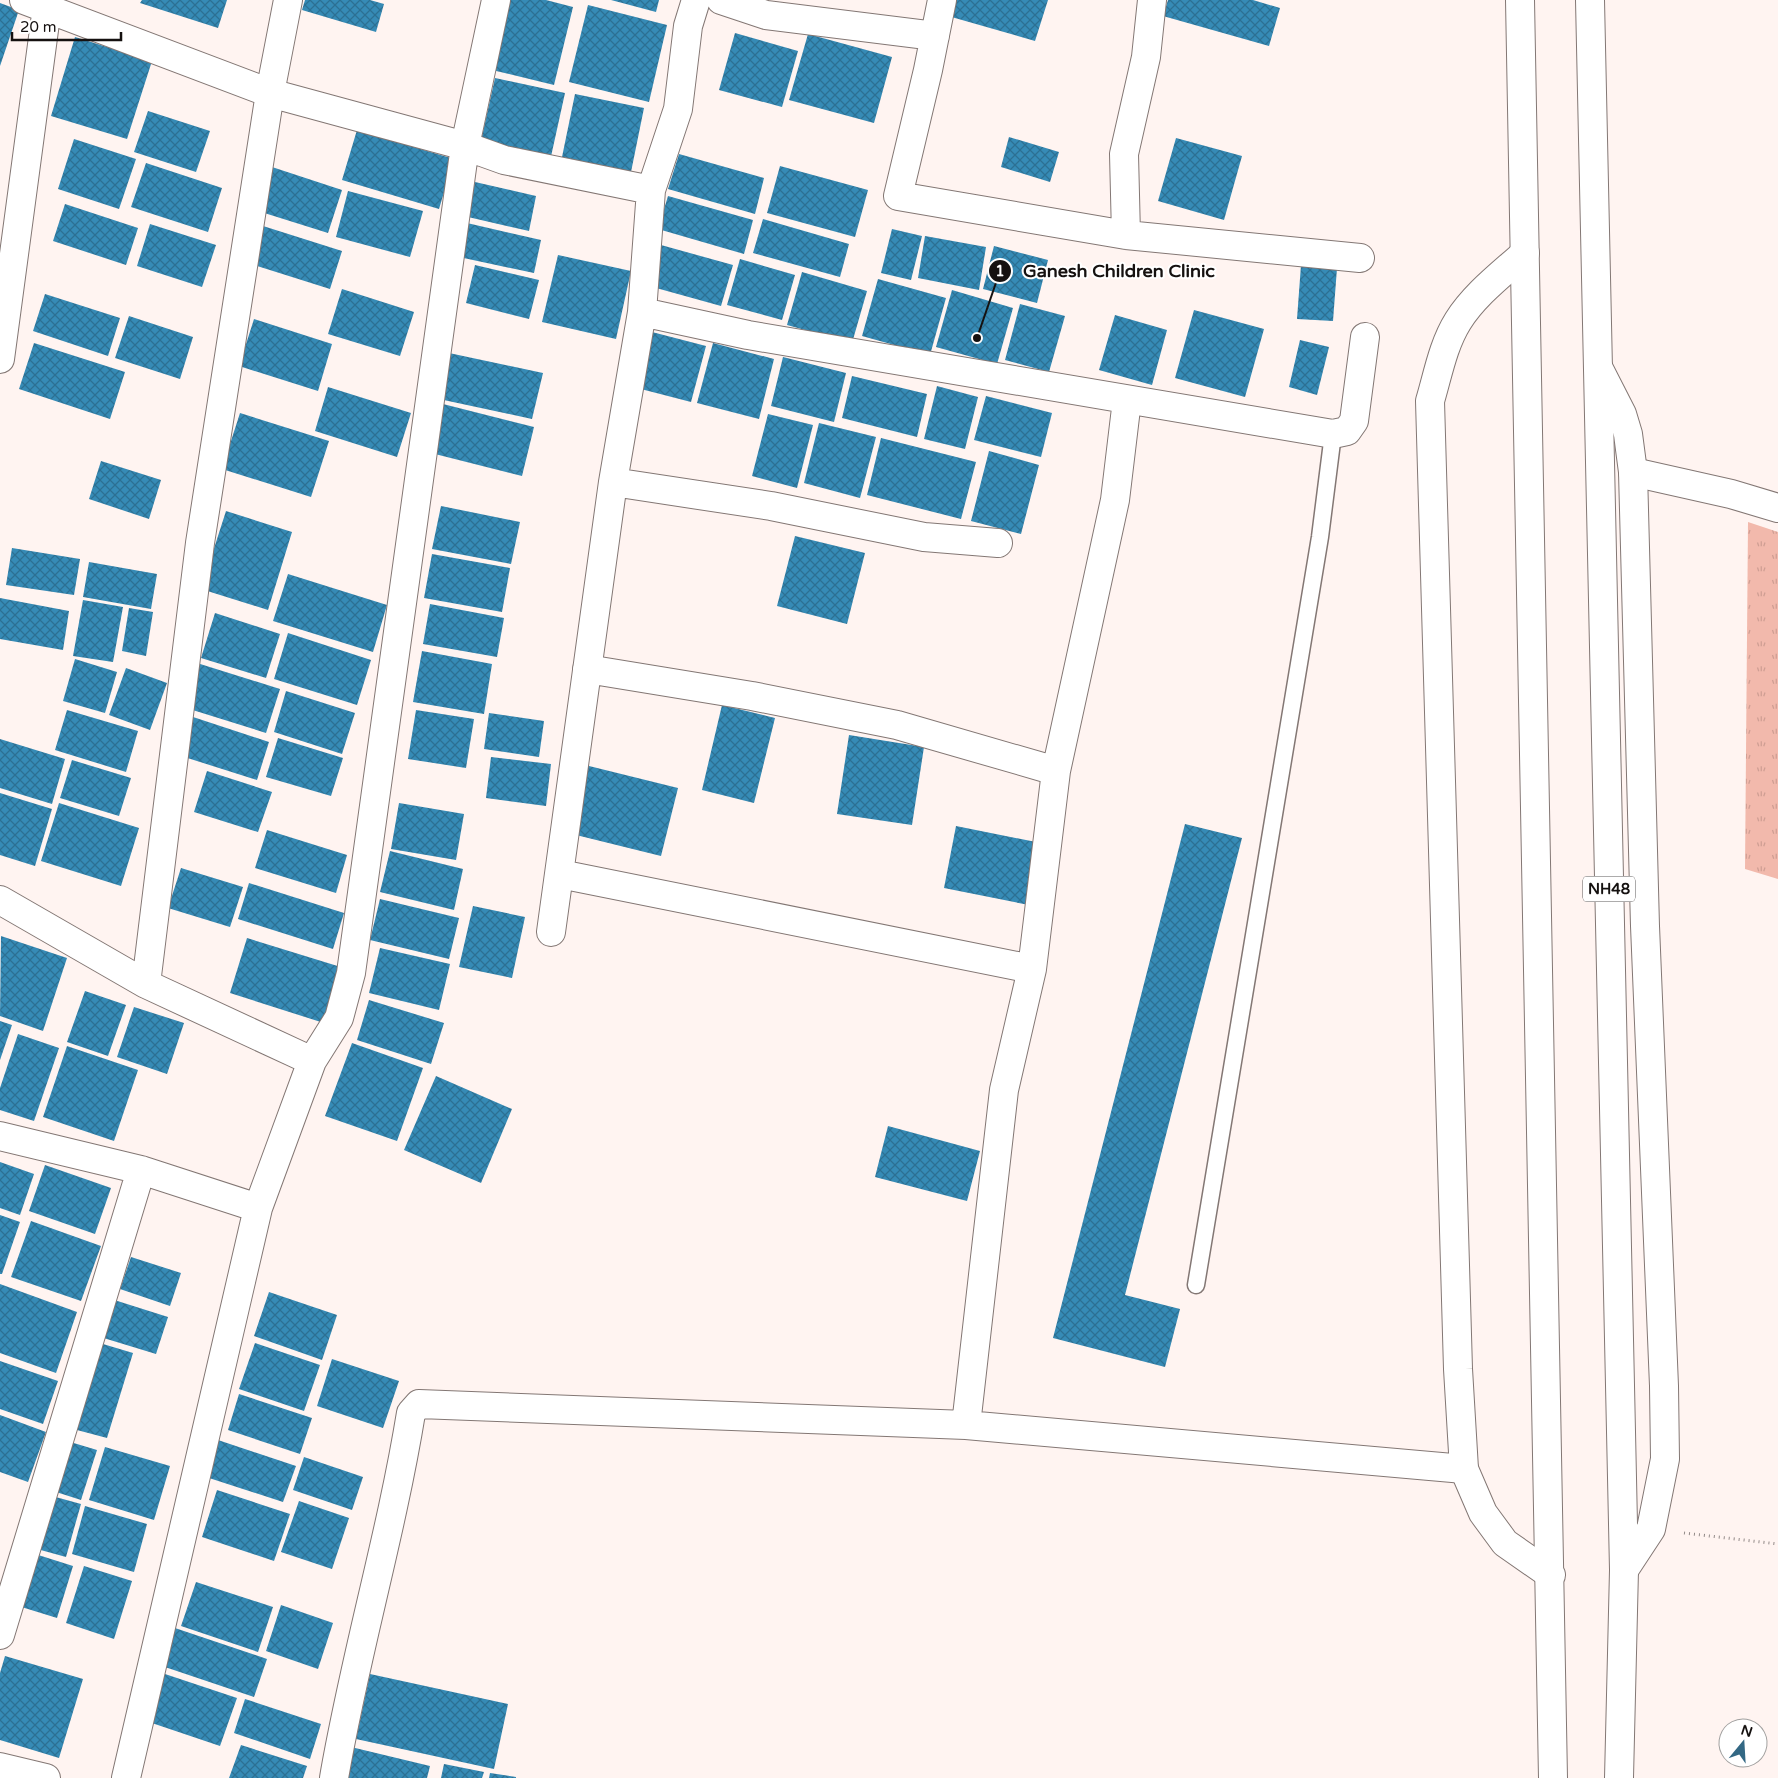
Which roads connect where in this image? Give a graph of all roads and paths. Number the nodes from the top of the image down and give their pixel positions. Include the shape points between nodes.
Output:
1 (288, 0) edge
2 (496, 0) edge
3 (696, 0) edge
4 (721, 0) edge
5 (942, 0) edge
6 (1152, 0) edge
7 (1520, 0) edge
8 (1590, 0) edge
9 (39, 3) edge
10 (935, 36) junction
11 (270, 93) junction
12 (465, 146) junction
13 (651, 190) junction
14 (1126, 235) junction
15 (1525, 253) junction
16 (1360, 258) dead end
17 (642, 312) junction
18 (1365, 337) dead end
19 (0, 359) edge
20 (1598, 367) junction
21 (1127, 400) junction
22 (1333, 434) junction
23 (1633, 472) junction
24 (612, 482) junction
25 (1778, 508) edge
26 (998, 543) dead end
27 (587, 668) junction
28 (1056, 771) junction
29 (560, 874) junction
30 (0, 900) edge
31 (551, 932) dead end
32 (1032, 969) junction
33 (146, 984) junction
34 (312, 1061) junction
35 (0, 1136) edge
36 (140, 1170) junction
37 (258, 1208) junction
38 (1196, 1285) dead end
39 (966, 1425) junction
40 (1464, 1469) junction
41 (1651, 1528) junction
42 (1778, 1544) edge
43 (1624, 1570) junction
44 (1551, 1575) junction
45 (0, 1635) edge
46 (0, 1766) edge
47 (46, 1778) edge
48 (126, 1778) edge
49 (334, 1778) edge
50 (1553, 1778) edge
51 (1620, 1778) edge

1 - 11 main road
2 - 12 main road
3 - 13 main road via 688,26 678,109
4 - 10 main road via 766,14
5 - 10 main road
6 - 14 main road via 1146,57 1124,154
7 - 15 main road
8 - 20 main road, NH48
9 - 11 main road
9 - 19 main road
10 - 14 main road via 898,196
11 - 12 main road
11 - 33 main road via 200,543
12 - 13 main road via 504,160
12 - 34 main road via 351,973 339,1018
13 - 17 main road
14 - 16 main road
15 - 40 main road via 1474,300 1458,322 1446,348 1430,401
15 - 44 main road
17 - 21 main road via 748,336
17 - 24 main road
18 - 22 main road via 1354,420 1347,431
20 - 23 main road via 1622,414
20 - 43 main road, NH48
21 - 22 main road
21 - 28 main road via 1115,500
22 - 38 lane via 1320,536
23 - 25 main road
23 - 41 main road via 1645,926 1664,1386 1665,1459
24 - 26 main road via 770,506 924,537
24 - 27 main road
27 - 28 main road via 897,725
27 - 29 main road
28 - 32 main road
29 - 31 main road
29 - 32 main road
30 - 33 main road
32 - 39 main road via 1004,1090
33 - 34 main road
34 - 37 main road
35 - 36 main road
36 - 37 main road
36 - 45 main road
37 - 48 main road
39 - 40 main road
39 - 49 main road via 419,1404 411,1412
40 - 44 main road via 1483,1513 1505,1543
41 - 42 path
41 - 43 main road
43 - 51 main road, NH48
44 - 50 main road
46 - 47 main road

